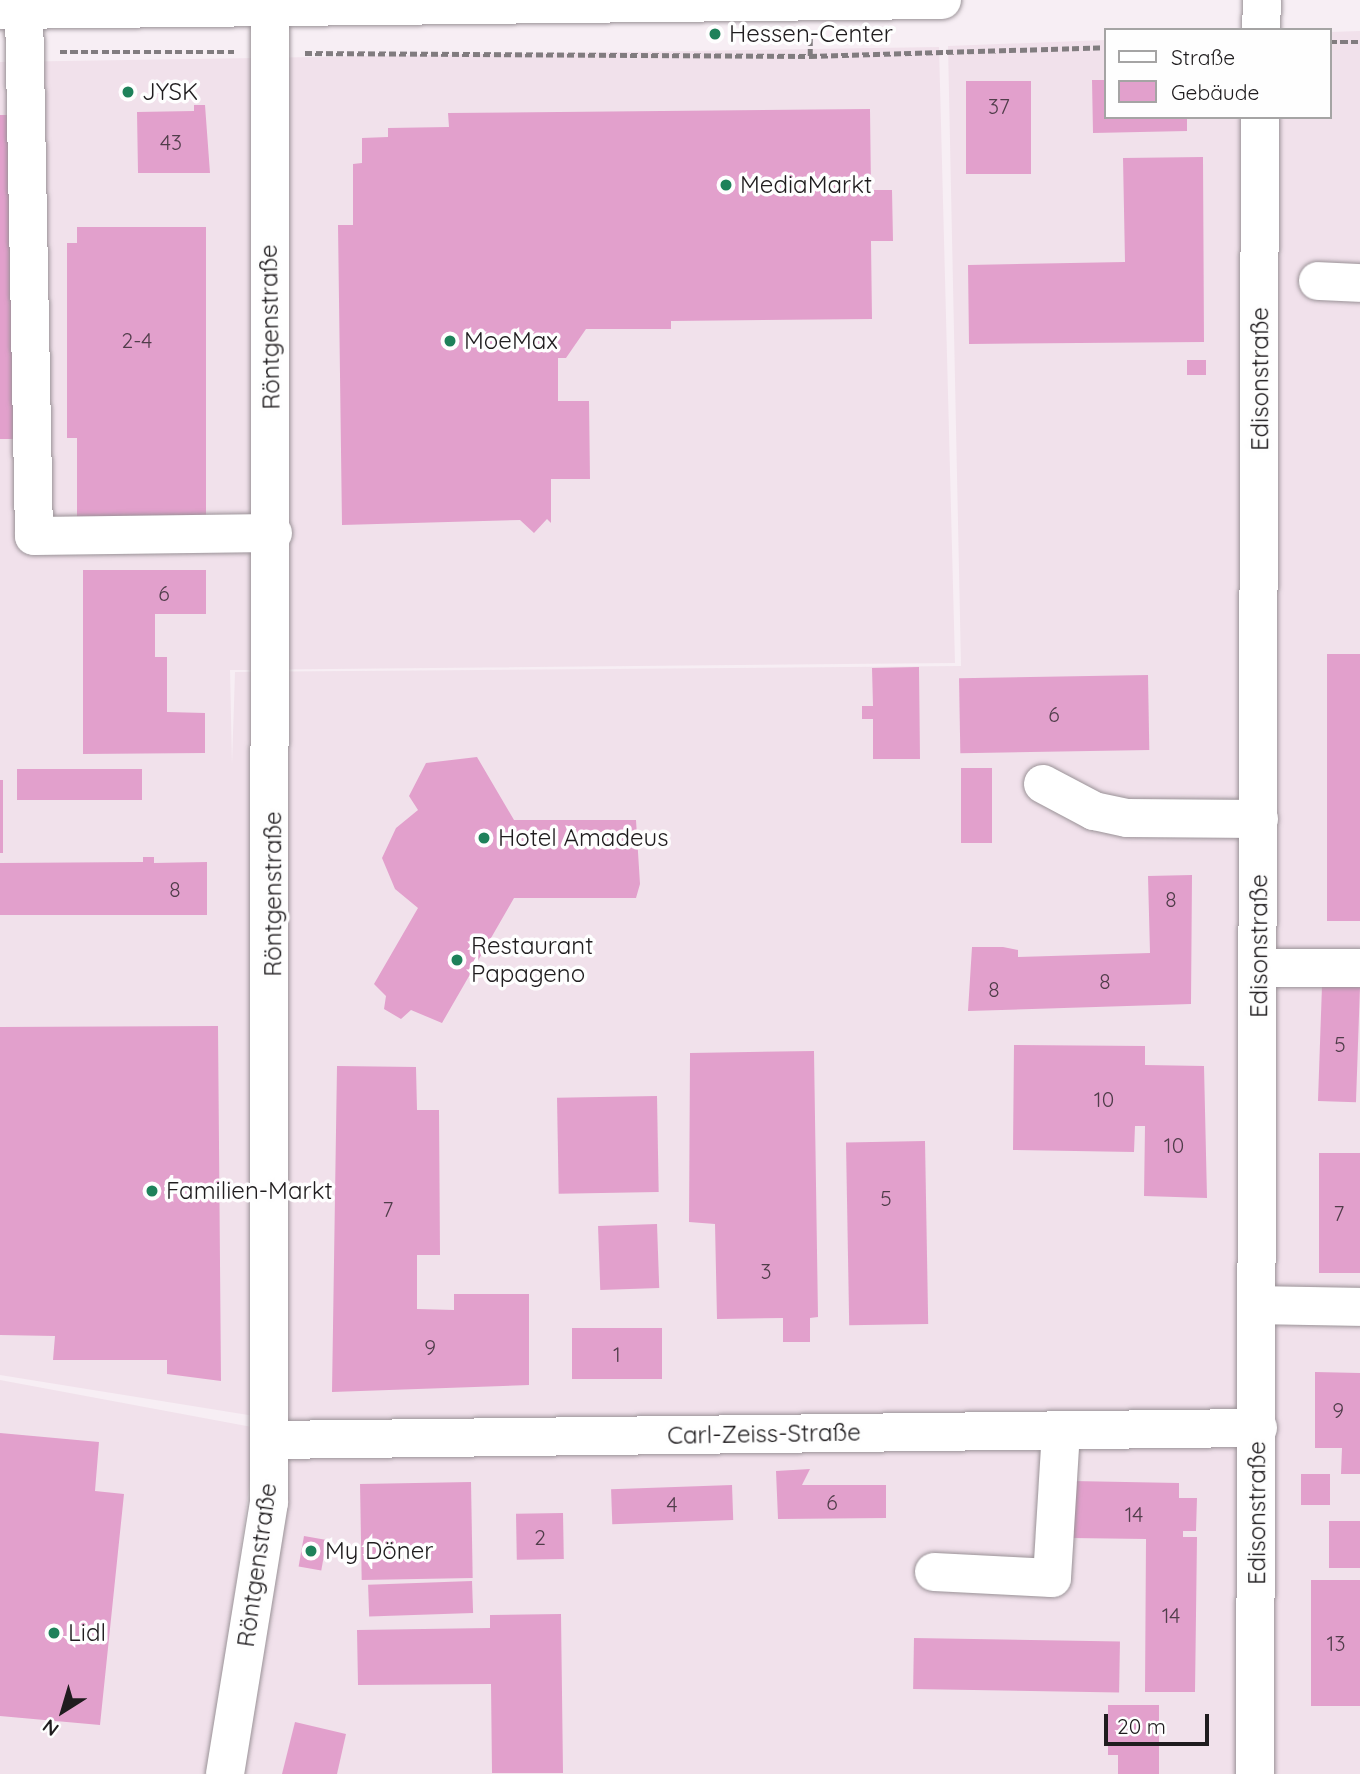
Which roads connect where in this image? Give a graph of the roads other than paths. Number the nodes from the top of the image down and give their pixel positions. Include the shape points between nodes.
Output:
1 (942, 0) edge
2 (1262, 0) edge
3 (12, 10) edge
4 (270, 11) junction
5 (1261, 28) edge
6 (1260, 119) edge
7 (1318, 281) dead end
8 (1360, 283) edge
9 (273, 533) junction
10 (1042, 783) dead end
11 (1259, 819) junction
12 (1259, 968) junction
13 (1360, 968) edge
14 (1258, 1305) junction
15 (1360, 1307) edge
16 (1258, 1428) junction
17 (1061, 1431) junction
18 (270, 1440) junction
19 (934, 1572) dead end
20 (225, 1774) edge
21 (1255, 1774) edge

1 - 4 street
2 - 5 street
3 - 4 street
3 - 9 street via 26,52 34,536
4 - 9 street, Röntgenstraße
6 - 11 street, Edisonstraße
7 - 8 street
9 - 18 street, Röntgenstraße
10 - 11 street via 1094,811 1126,818
11 - 12 street, Edisonstraße
12 - 13 street
12 - 14 street, Edisonstraße
14 - 15 street
14 - 16 street, Edisonstraße
16 - 17 street, Carl-Zeiss-Straße
16 - 21 street, Edisonstraße
17 - 18 street, Carl-Zeiss-Straße
17 - 19 street via 1052,1578
18 - 20 street, Röntgenstraße via 269,1503

